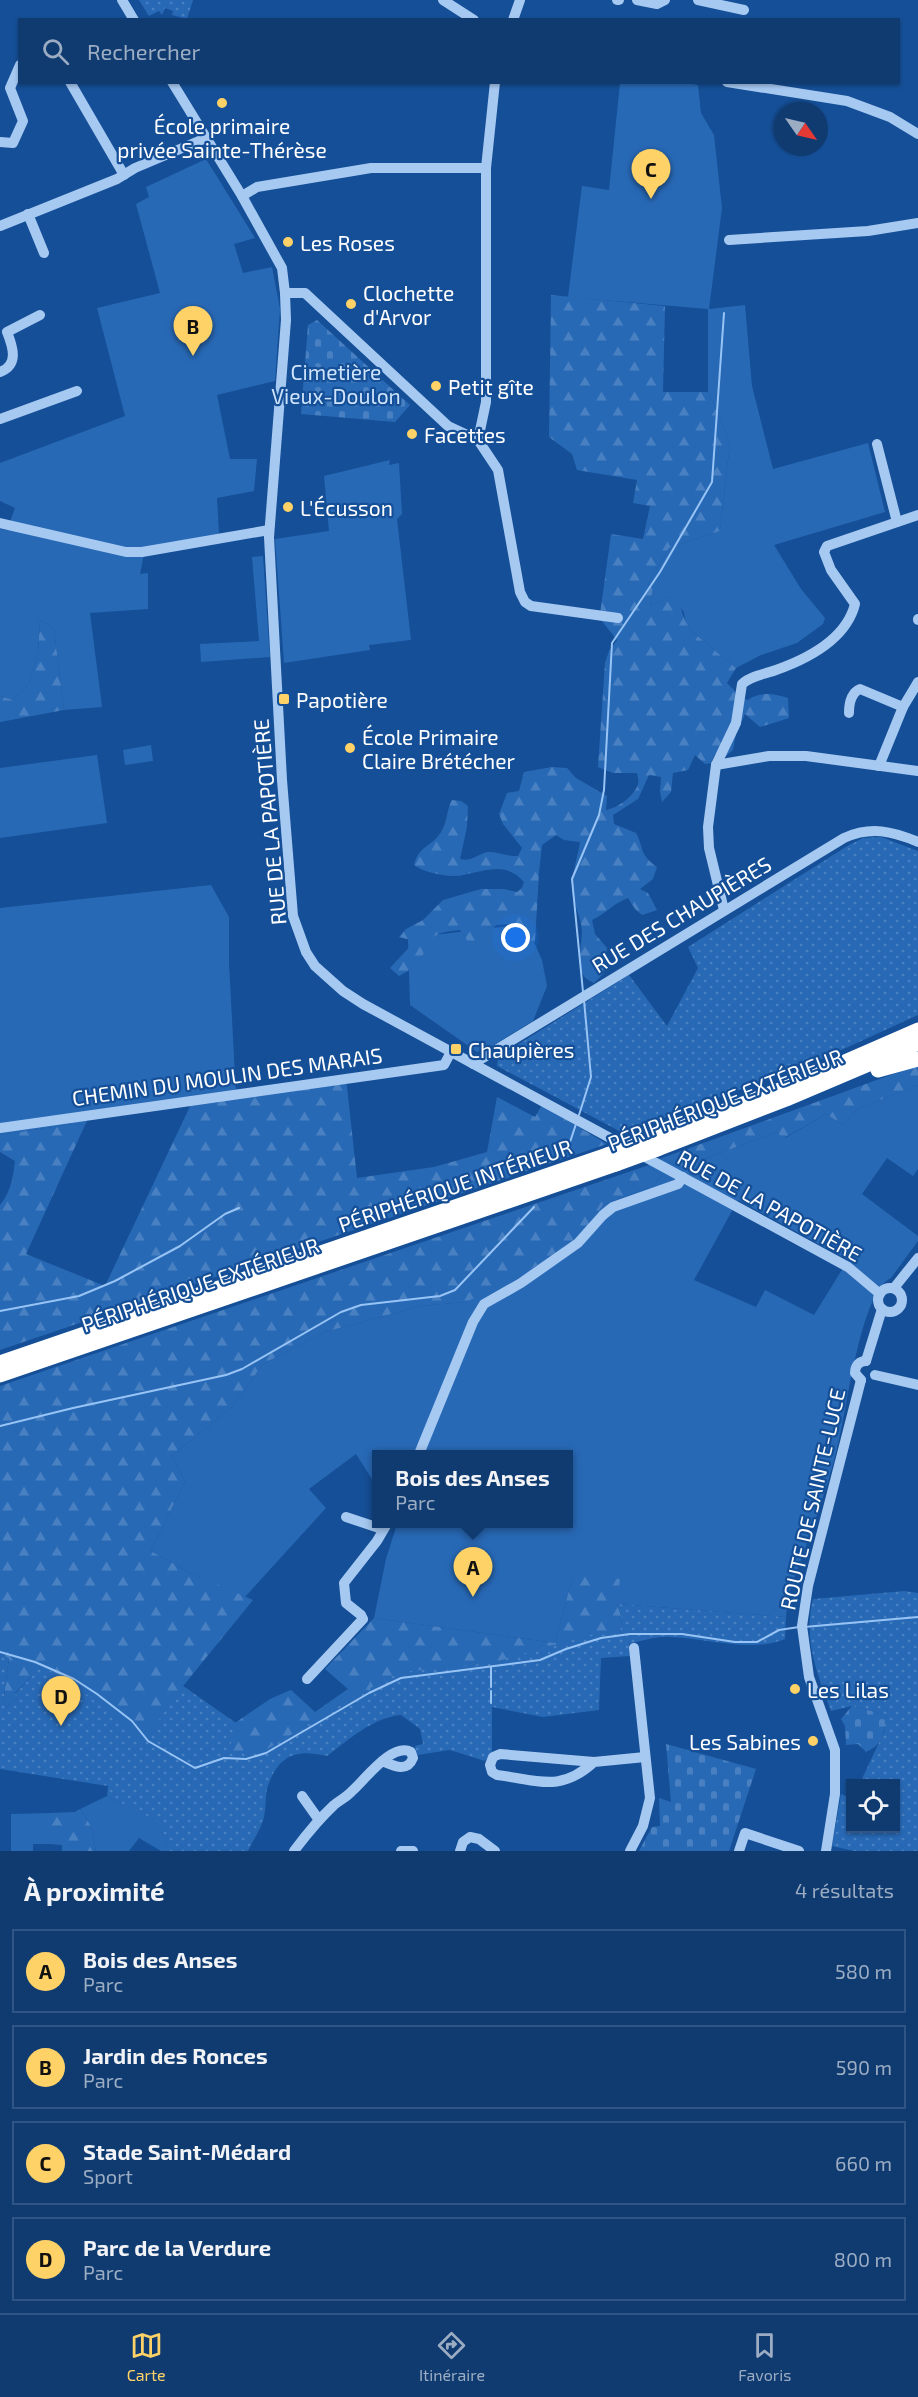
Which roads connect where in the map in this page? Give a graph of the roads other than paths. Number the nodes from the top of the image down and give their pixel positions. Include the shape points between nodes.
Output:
1 (122, 0) edge
2 (443, 0) edge
3 (520, 0) edge
4 (637, 0) edge
5 (665, 0) edge
6 (698, 0) edge
7 (744, 10) dead end
8 (133, 18) edge
9 (471, 18) edge
10 (514, 18) edge
11 (18, 68) edge
12 (71, 84) edge
13 (173, 84) edge
14 (495, 84) edge
15 (740, 84) edge
16 (5, 86) edge
17 (918, 134) edge
18 (206, 138) junction
19 (0, 142) edge
20 (486, 168) junction
21 (124, 175) junction
22 (242, 196) junction
23 (28, 214) junction
24 (918, 223) edge
25 (0, 226) edge
26 (729, 240) dead end
27 (44, 254) dead end
28 (285, 293) junction
29 (40, 315) dead end
30 (0, 372) edge
31 (77, 391) dead end
32 (0, 419) edge
33 (478, 440) junction
34 (876, 444) dead end
35 (918, 515) edge
36 (897, 522) junction
37 (0, 523) edge
38 (269, 530) junction
39 (618, 618) dead end
40 (918, 682) edge
41 (903, 707) junction
42 (849, 713) dead end
43 (716, 765) junction
44 (879, 766) junction
45 (918, 771) edge
46 (918, 842) edge
47 (724, 910) junction
48 (918, 1030) edge
49 (918, 1043) edge
50 (451, 1052) junction
51 (918, 1059) edge
52 (473, 1064) junction
53 (849, 1074) junction
54 (0, 1128) edge
55 (653, 1145) junction
56 (612, 1159) junction
57 (683, 1177) junction
58 (918, 1258) edge
59 (894, 1288) junction
60 (880, 1294) junction
61 (882, 1309) junction
62 (866, 1361) junction
63 (0, 1363) edge
64 (0, 1374) edge
65 (875, 1375) junction
66 (861, 1380) junction
67 (918, 1385) edge
68 (421, 1450) edge
69 (346, 1517) dead end
70 (372, 1523) edge
71 (383, 1528) edge
72 (634, 1648) dead end
73 (307, 1679) dead end
74 (645, 1757) junction
75 (382, 1761) dead end
76 (594, 1762) junction
77 (302, 1796) dead end
78 (319, 1820) junction
79 (294, 1851) edge
80 (400, 1851) edge
81 (413, 1851) edge
82 (460, 1851) edge
83 (495, 1851) edge
84 (630, 1851) edge
85 (739, 1851) edge
86 (799, 1851) edge
87 (826, 1851) edge

1 - 8 street
2 - 9 street
3 - 10 street
4 - 5 street via 657,4
6 - 7 street
11 - 16 street
12 - 21 street
13 - 18 street, RUE DE LA PAPOTIÈRE
14 - 20 street
15 - 17 street via 847,101 890,117
16 - 19 street via 22,121 13,144
18 - 21 street
18 - 22 street, RUE DE LA PAPOTIÈRE
20 - 22 street via 371,168 257,187
20 - 33 street via 486,402
21 - 23 street
22 - 28 street, RUE DE LA PAPOTIÈRE via 282,268
23 - 25 street
23 - 27 street
24 - 26 street via 868,231
28 - 33 street via 305,293 448,426
28 - 38 street, RUE DE LA PAPOTIÈRE
29 - 30 street via 7,332 14,349 12,363
31 - 32 street
33 - 39 street via 498,470 525,602 539,608
34 - 36 street
35 - 36 street
36 - 43 street via 827,546 824,552 831,570 855,604 842,631 797,661 742,684 736,723
37 - 38 street via 134,552
38 - 50 street, RUE DE LA PAPOTIÈRE via 283,788 293,916 298,934 315,966 343,991
40 - 41 street
41 - 42 street via 860,689 849,704
41 - 44 street
43 - 44 street via 769,756 806,756
43 - 47 street via 707,836
44 - 45 street
46 - 47 street, RUE DES CHAUPIÈRES via 881,830 852,835
47 - 52 street, RUE DES CHAUPIÈRES
48 - 55 highway, PÉRIPHÉRIQUE INTÉRIEUR
49 - 53 highway, PÉRIPHÉRIQUE EXTÉRIEUR
50 - 52 street, RUE DE LA PAPOTIÈRE
50 - 54 street, CHEMIN DU MOULIN DES MARAIS via 444,1065
51 - 53 highway via 860,1076
52 - 57 street, RUE DE LA PAPOTIÈRE
53 - 55 highway, PÉRIPHÉRIQUE EXTÉRIEUR
55 - 56 highway, PÉRIPHÉRIQUE INTÉRIEUR, bridge
56 - 63 highway, PÉRIPHÉRIQUE INTÉRIEUR
56 - 64 highway, PÉRIPHÉRIQUE EXTÉRIEUR
57 - 60 street, RUE DE LA PAPOTIÈRE via 848,1267
57 - 68 street via 678,1184 613,1207 579,1243 484,1304
58 - 59 street
59 - 60 street
59 - 61 street via 902,1296 901,1306 894,1312
60 - 61 street
61 - 62 street
62 - 65 street via 874,1366
62 - 66 street via 856,1367 855,1373
65 - 66 street
65 - 67 street
66 - 87 street, ROUTE DE SAINTE-LUCE via 802,1621 809,1677 835,1750 835,1794
69 - 70 street
71 - 73 street via 344,1583 346,1604 363,1619
72 - 74 street
74 - 76 street
74 - 84 street via 649,1806
75 - 78 street
76 - 76 street via 579,1774 556,1783 497,1775 490,1765 493,1757 500,1754
77 - 78 street
78 - 79 street
80 - 81 street
82 - 83 street via 470,1837
85 - 86 street via 745,1833

